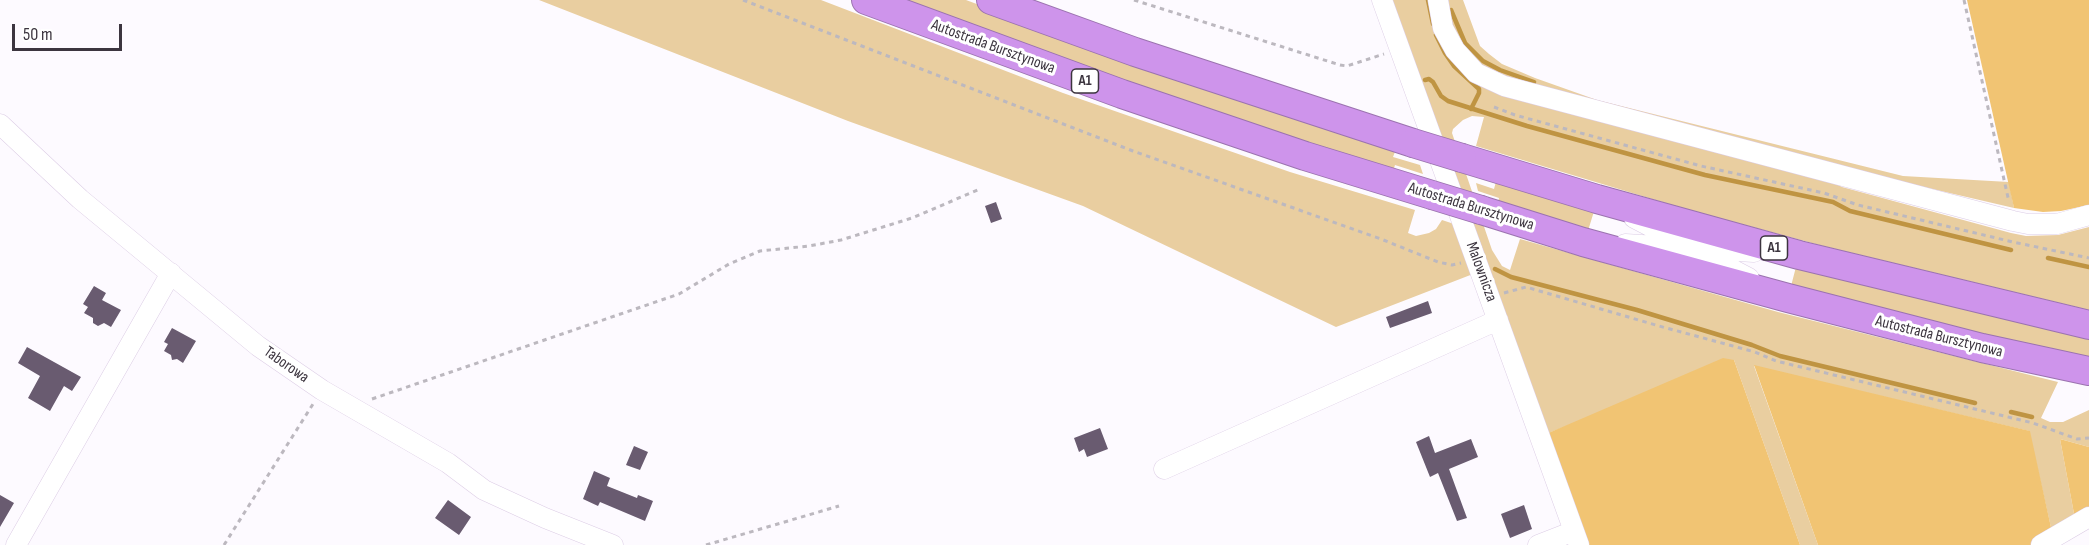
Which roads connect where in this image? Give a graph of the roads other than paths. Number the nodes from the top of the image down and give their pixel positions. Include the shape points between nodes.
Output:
1 (866, 0) edge
2 (991, 0) edge
3 (1382, 0) edge
4 (1438, 0) edge
5 (0, 124) edge
6 (1597, 199) junction
7 (2089, 215) edge
8 (1583, 242) junction
9 (1691, 248) junction
10 (1799, 255) junction
11 (171, 273) junction
12 (1788, 298) junction
13 (1498, 320) junction
14 (2089, 325) edge
15 (2089, 371) edge
16 (1164, 469) dead end
17 (2089, 517) edge
18 (1577, 538) edge
19 (16, 545) edge
20 (613, 545) edge
21 (1538, 545) edge
22 (2041, 545) edge

1 - 8 highway, Autostrada Bursztynowa / A1, bridge via 1305,156
2 - 6 highway, A1, bridge via 1135,52
3 - 13 street, Malownicza
4 - 7 street via 1443,28 1455,50 1476,73 1504,86 2013,221 2058,224
5 - 11 street, Taborowa via 80,199
6 - 9 street
6 - 10 highway, A1
8 - 9 street
8 - 12 highway, Autostrada Bursztynowa / A1
9 - 10 street
9 - 12 street
10 - 14 highway, A1
11 - 19 street
11 - 20 street, Taborowa via 258,346 322,390 448,463 484,490
12 - 15 highway, Autostrada Bursztynowa / A1
13 - 16 street
13 - 18 street, Malownicza
17 - 22 street
18 - 21 street

